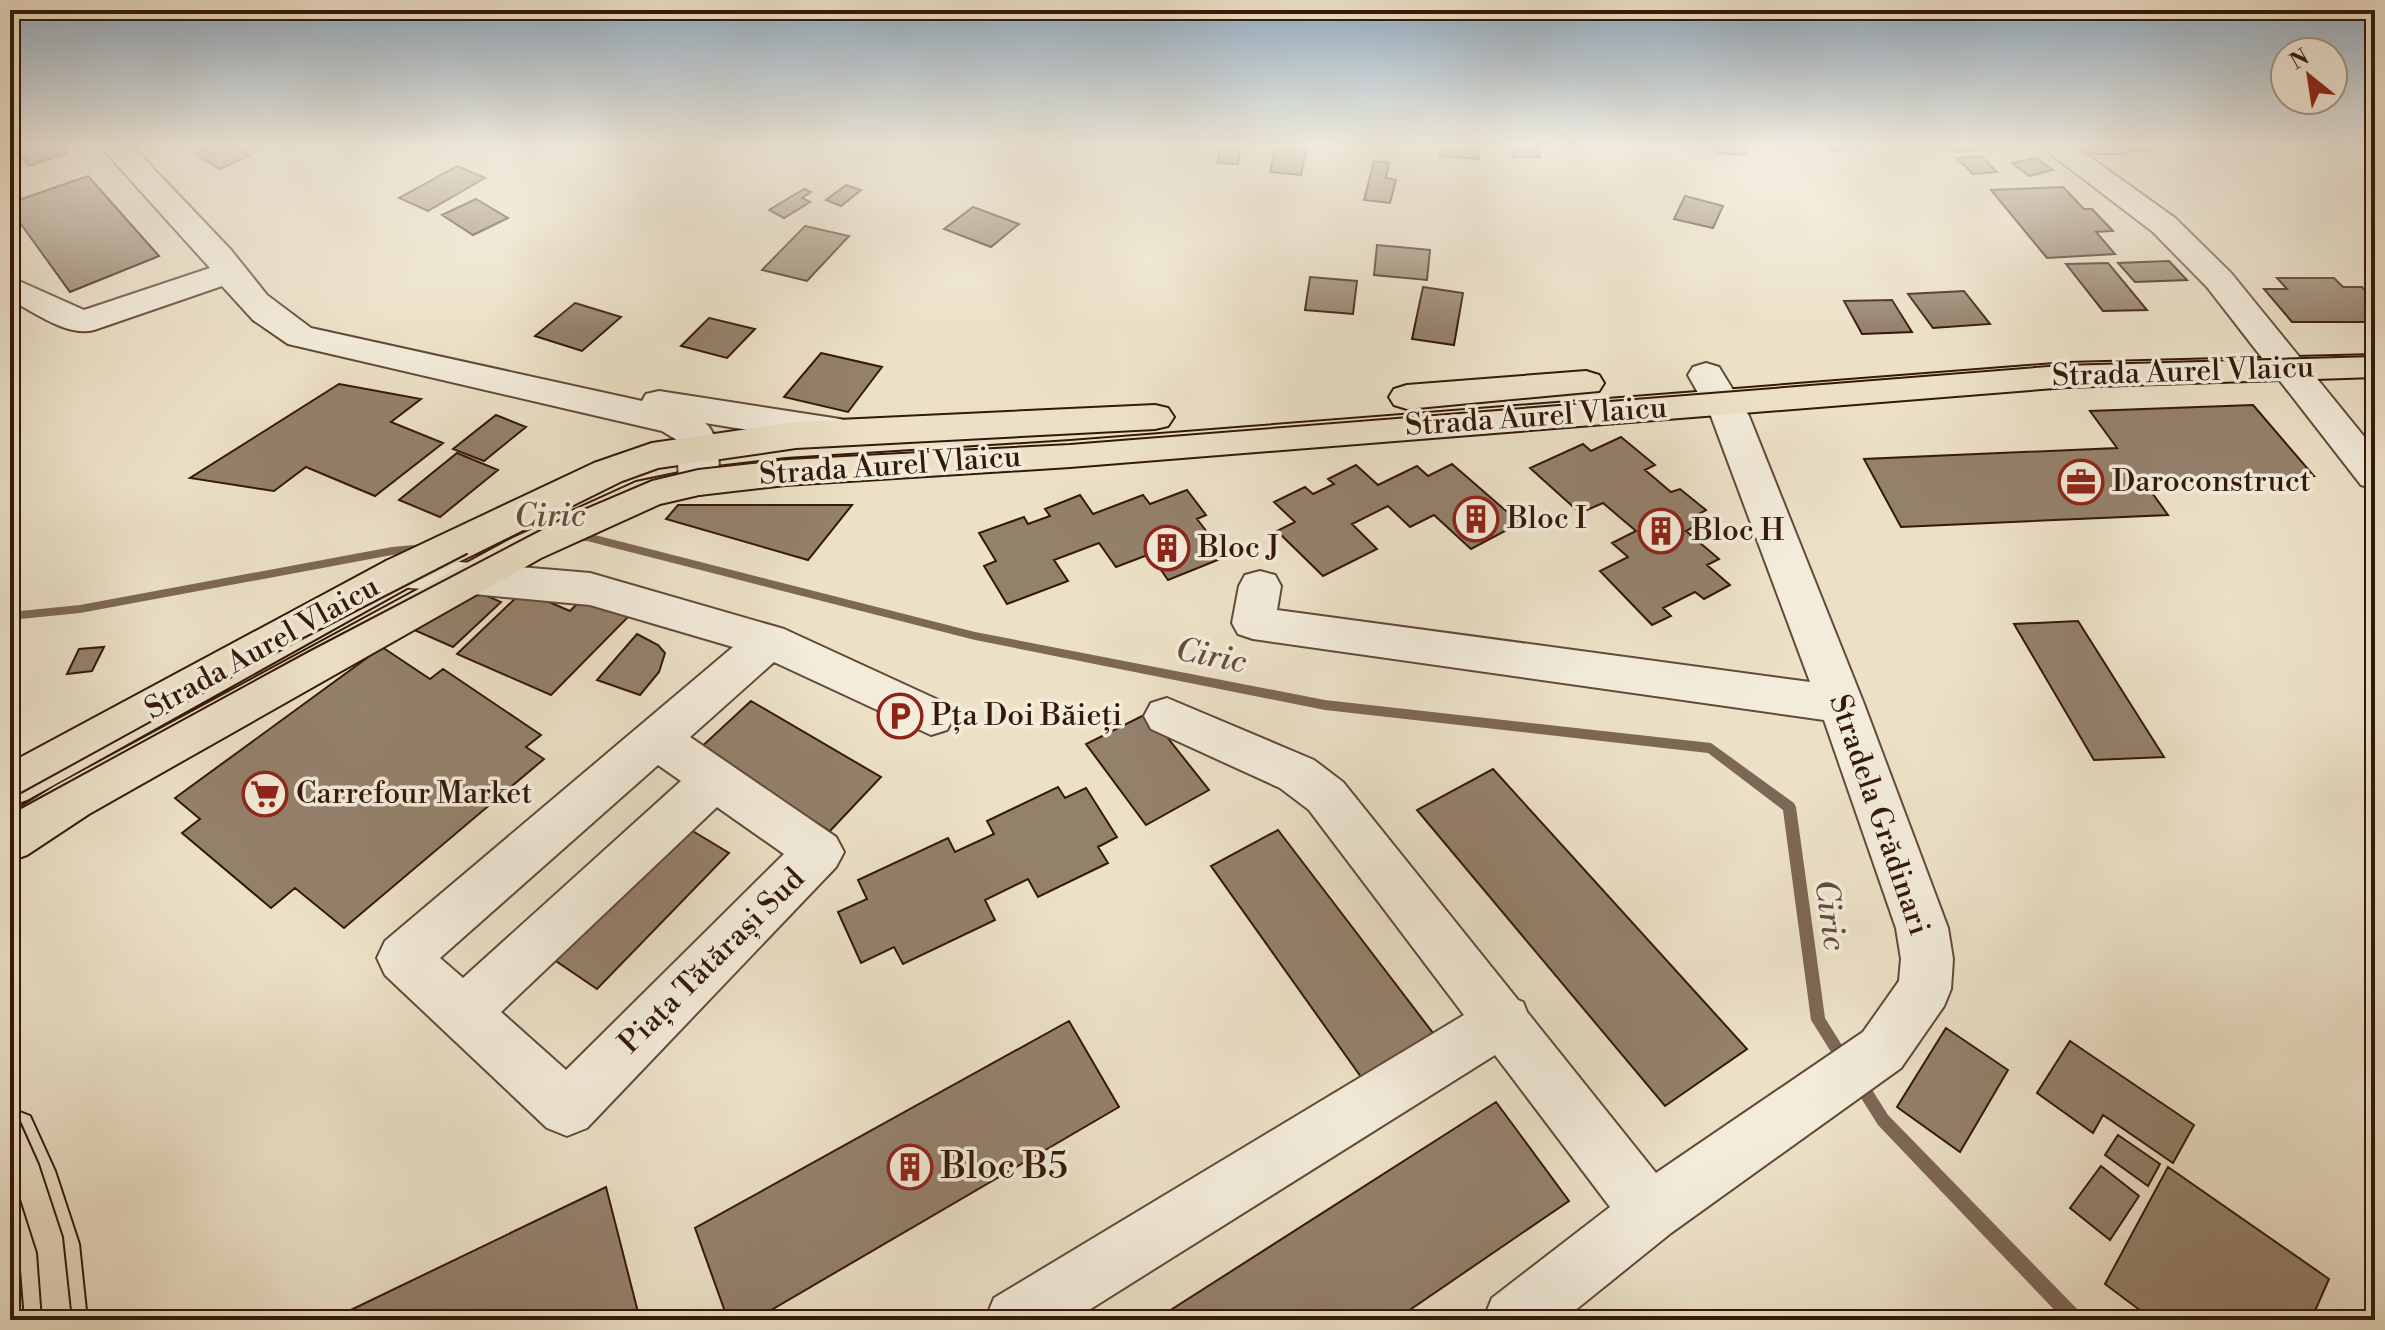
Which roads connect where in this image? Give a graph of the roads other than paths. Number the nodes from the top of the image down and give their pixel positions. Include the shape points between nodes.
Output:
1 (171, 207) edge
2 (2139, 207) edge
3 (224, 265) junction
4 (10, 287) edge
5 (2375, 338) edge
6 (2278, 353) junction
7 (2375, 366) edge
8 (1714, 389) junction
9 (609, 405) junction
10 (846, 433) junction
11 (698, 465) junction
12 (2375, 476) edge
13 (611, 490) junction
14 (514, 534) junction
15 (401, 572) junction
16 (471, 579) junction
17 (1260, 586) dead end
18 (769, 641) junction
19 (1841, 704) junction
20 (1167, 716) dead end
21 (931, 717) dead end
22 (656, 738) junction
23 (714, 780) junction
24 (10, 786) edge
25 (14, 836) edge
26 (461, 1014) junction
27 (1504, 1020) junction
28 (10, 1136) edge
29 (1650, 1212) junction
30 (56, 1320) edge
31 (1016, 1320) edge
32 (1514, 1320) edge

1 - 3 street, Strada Aurel Vlaicu
2 - 6 street via 2219,280
3 - 4 street via 75,319
3 - 9 street, Strada Aurel Vlaicu via 280,325 300,336
5 - 6 main road, Strada Aurel Vlaicu
6 - 7 main road, Strada Aurel Vlaicu
6 - 8 main road, Strada Aurel Vlaicu via 2067,375
6 - 12 street
8 - 10 main road, Strada Aurel Vlaicu
8 - 11 main road, Strada Aurel Vlaicu via 1070,454 786,472
8 - 19 street, Stradela Grădinari
9 - 10 street, Strada Aurel Vlaicu via 665,403
9 - 11 street, Strada Aurel Vlaicu via 674,421 696,434
9 - 13 street via 638,426 643,438
10 - 11 main road, Strada Aurel Vlaicu via 745,440
11 - 13 main road, Strada Aurel Vlaicu via 652,456
13 - 14 main road, Strada Aurel Vlaicu
14 - 15 main road, Strada Aurel Vlaicu
14 - 16 main road, Strada Aurel Vlaicu
15 - 16 street
15 - 24 main road, Strada Aurel Vlaicu
16 - 18 street via 590,589
16 - 25 main road, Strada Aurel Vlaicu
17 - 19 street via 1253,623
18 - 21 street
18 - 22 street
19 - 29 street, Stradela Grădinari via 1922,928 1925,989 1882,1050
20 - 27 street via 1297,774 1326,796
22 - 23 street, Piața Tătărași Sud
22 - 26 street via 403,958
23 - 26 street
23 - 26 street, Piața Tătărași Sud via 819,852 567,1108
27 - 29 street
27 - 31 street
28 - 30 main road via 49,1244
29 - 32 street, Stradela Grădinari

